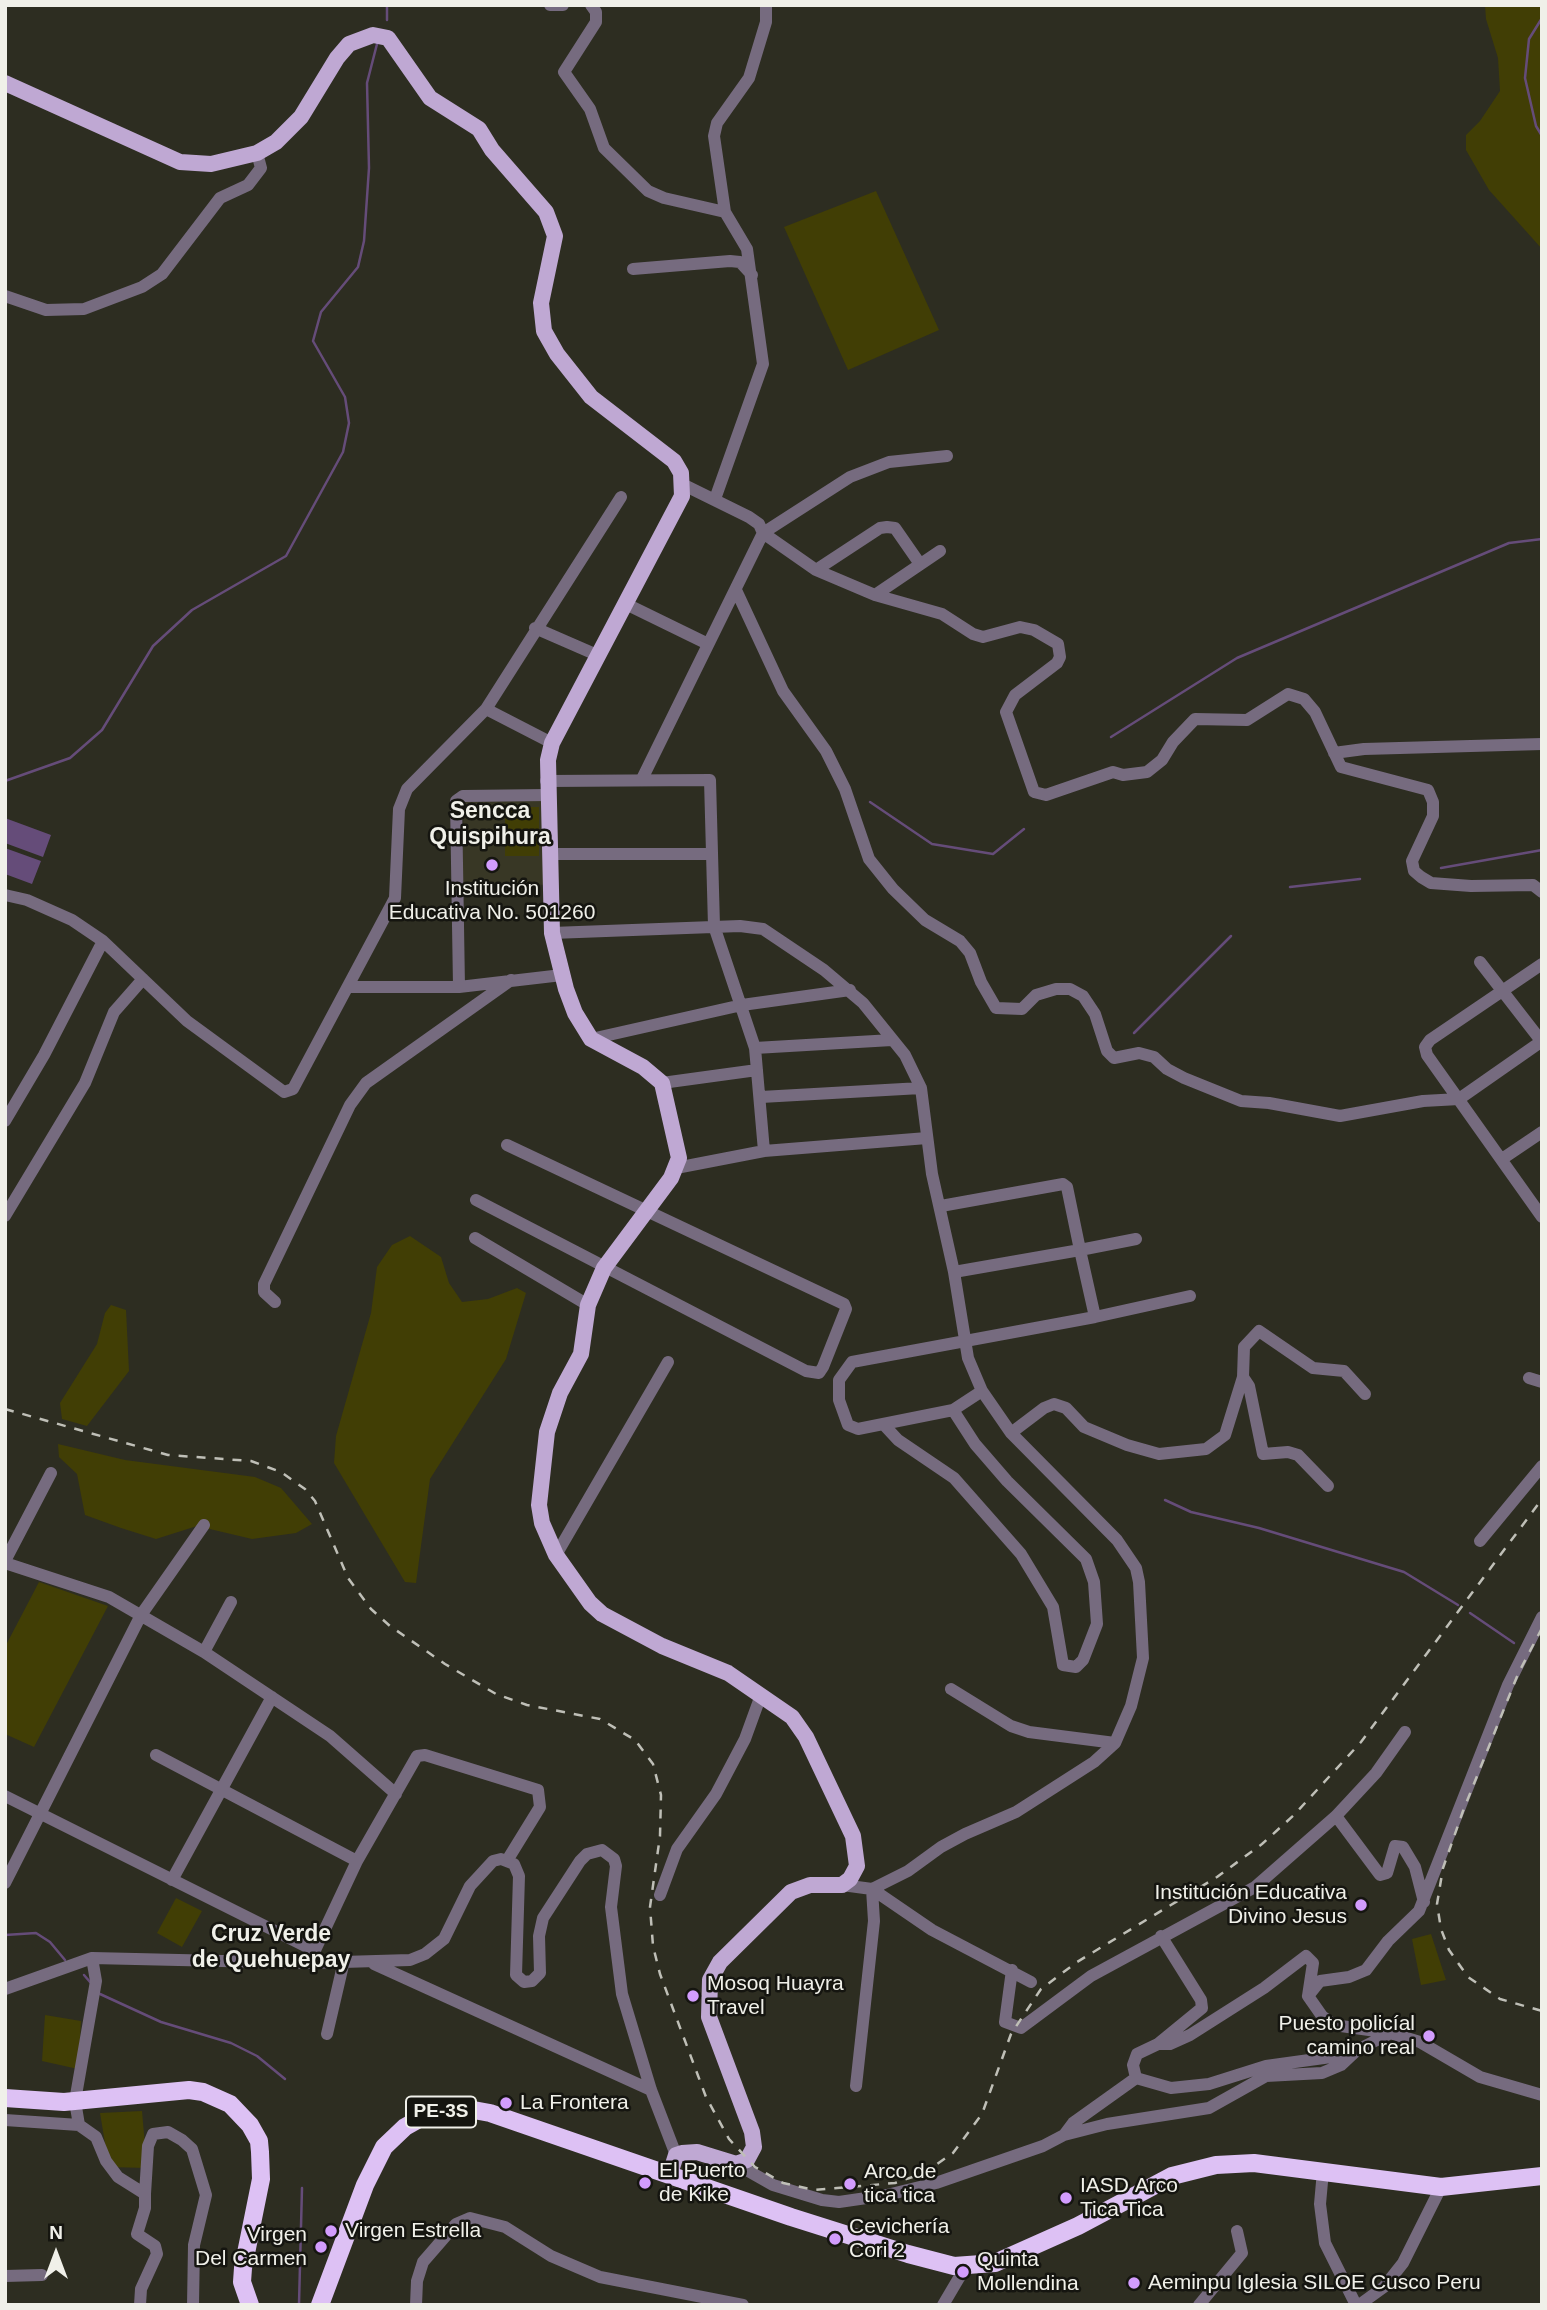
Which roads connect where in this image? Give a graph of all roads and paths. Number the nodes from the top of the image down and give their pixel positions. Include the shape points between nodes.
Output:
1 (550, 5) edge
2 (563, 5) edge
3 (592, 5) edge
4 (766, 5) edge
5 (5, 83) edge
6 (257, 153) junction
7 (725, 212) junction
8 (633, 270) dead end
9 (752, 275) junction
10 (5, 296) edge
11 (947, 456) dead end
12 (684, 485) junction
13 (621, 497) dead end
14 (715, 499) junction
15 (763, 533) junction
16 (940, 551) dead end
17 (920, 564) junction
18 (816, 570) junction
19 (736, 590) junction
20 (875, 595) junction
21 (624, 603) junction
22 (535, 628) junction
23 (708, 644) junction
24 (597, 655) junction
25 (486, 709) junction
26 (552, 743) junction
27 (1542, 744) edge
28 (1334, 753) junction
29 (642, 779) junction
30 (547, 788) junction
31 (549, 854) junction
32 (711, 854) junction
33 (1542, 892) edge
34 (5, 895) edge
35 (714, 926) junction
36 (552, 933) junction
37 (103, 941) junction
38 (1480, 962) dead end
39 (1542, 964) edge
40 (562, 975) junction
41 (143, 979) junction
42 (510, 980) junction
43 (350, 987) junction
44 (459, 987) junction
45 (850, 990) junction
46 (1504, 990) junction
47 (742, 1005) junction
48 (591, 1039) junction
49 (892, 1040) junction
50 (1542, 1042) edge
51 (755, 1048) junction
52 (757, 1070) junction
53 (662, 1083) junction
54 (921, 1088) junction
55 (761, 1097) junction
56 (1459, 1099) junction
57 (5, 1121) edge
58 (1542, 1132) edge
59 (927, 1138) junction
60 (507, 1145) dead end
61 (764, 1152) junction
62 (1502, 1159) junction
63 (676, 1168) junction
64 (476, 1200) dead end
65 (7, 1206) edge
66 (941, 1206) junction
67 (1540, 1211) edge
68 (645, 1212) junction
69 (475, 1238) dead end
70 (1136, 1239) dead end
71 (1080, 1250) junction
72 (604, 1268) junction
73 (954, 1272) junction
74 (1190, 1296) dead end
75 (275, 1302) dead end
76 (588, 1305) junction
77 (1095, 1317) junction
78 (965, 1341) junction
79 (668, 1362) dead end
80 (1243, 1377) junction
81 (982, 1391) junction
82 (1365, 1394) dead end
83 (953, 1410) junction
84 (885, 1426) junction
85 (1011, 1433) junction
86 (1542, 1466) edge
87 (51, 1473) dead end
88 (1328, 1486) dead end
89 (204, 1525) dead end
90 (1480, 1541) dead end
91 (556, 1555) junction
92 (5, 1562) edge
93 (231, 1602) dead end
94 (141, 1615) junction
95 (1542, 1617) edge
96 (204, 1652) junction
97 (951, 1689) dead end
98 (761, 1695) junction
99 (272, 1697) junction
100 (1405, 1732) dead end
101 (1115, 1743) junction
102 (156, 1755) dead end
103 (221, 1788) junction
104 (396, 1794) junction
105 (5, 1796) edge
106 (40, 1815) junction
107 (1336, 1816) junction
108 (508, 1859) junction
109 (357, 1861) junction
110 (172, 1880) junction
111 (5, 1883) edge
112 (842, 1885) junction
113 (872, 1889) junction
114 (660, 1895) dead end
115 (1424, 1902) junction
116 (1161, 1937) junction
117 (312, 1957) junction
118 (92, 1958) junction
119 (344, 1961) junction
120 (365, 1961) junction
121 (1012, 1970) junction
122 (1031, 1982) dead end
123 (5, 1989) edge
124 (1308, 1996) junction
125 (1390, 2033) junction
126 (327, 2034) dead end
127 (1158, 2043) junction
128 (1357, 2050) junction
129 (1136, 2078) junction
130 (856, 2085) dead end
131 (651, 2090) junction
132 (1542, 2095) edge
133 (5, 2098) edge
134 (75, 2101) junction
135 (5, 2120) edge
136 (79, 2124) junction
137 (1064, 2135) junction
138 (676, 2155) junction
139 (736, 2164) junction
140 (1323, 2171) junction
141 (670, 2174) junction
142 (1542, 2176) edge
143 (1441, 2187) junction
144 (145, 2194) junction
145 (1237, 2231) dead end
146 (966, 2266) junction
147 (42, 2275) dead end
148 (5, 2276) edge
149 (675, 2291) junction
150 (139, 2305) edge
151 (193, 2305) edge
152 (250, 2305) edge
153 (320, 2305) edge
154 (416, 2305) edge
155 (672, 2305) edge
156 (743, 2305) edge
157 (943, 2305) edge
158 (1199, 2305) edge
159 (1357, 2305) edge

1 - 2 street
3 - 7 street via 596,22 564,72 590,109 604,148 648,191
4 - 7 street via 766,22 749,78 717,123 714,136
5 - 6 main road via 180,162 211,164
6 - 10 street via 261,168 248,185 220,198 162,274 142,287 84,309 46,310
6 - 12 main road via 288,132 349,44 373,35 388,38 430,97 480,129 546,212 555,236 541,303 544,331 591,397 674,461
7 - 9 street via 747,249
8 - 9 street via 730,261 740,262
9 - 14 street via 763,364
11 - 15 street via 889,462 850,477
12 - 14 street
12 - 21 main road
13 - 22 street
14 - 15 street via 759,524
15 - 18 street
15 - 19 street
16 - 17 street
17 - 18 street via 895,528 887,527
17 - 20 street
18 - 20 street
19 - 23 street
19 - 56 street via 783,691 827,751 869,859 925,920 960,941 996,1008 1022,1009 1036,995 1070,989 1083,996 1095,1014 1107,1051 1114,1058 1139,1053 1154,1057 1184,1078 1241,1101 1340,1116
20 - 28 street via 942,614 983,637 1020,627 1058,644 1057,663 1015,695 1006,712 1031,788 1040,794 1113,772 1147,772 1195,719 1247,720 1289,694 1304,699 1315,712
21 - 23 street
21 - 24 main road
22 - 24 street
22 - 25 street
23 - 29 street
24 - 26 main road
25 - 26 street
25 - 43 street via 407,789 399,809 395,898
26 - 30 main road
27 - 28 street
28 - 33 street via 1342,767 1428,790 1433,816 1412,861 1421,877 1431,883 1471,886 1533,885
29 - 30 street
29 - 32 street via 710,780
30 - 31 main road
30 - 44 street via 463,796 456,801
31 - 32 street
31 - 36 main road
32 - 35 street
34 - 37 street via 72,920
35 - 36 street
35 - 45 street via 763,929
35 - 47 street
36 - 40 main road
37 - 41 street
37 - 57 street
38 - 46 street
39 - 46 street
40 - 42 street
40 - 48 main road via 575,1013
41 - 43 street via 187,1021 284,1092 293,1089
41 - 65 street via 114,1012 85,1083
42 - 44 street
42 - 75 street via 366,1083 350,1105 264,1284 264,1292
43 - 44 street
45 - 47 street
45 - 49 street
46 - 50 street
46 - 56 street via 1425,1047
47 - 48 street
47 - 51 street
48 - 53 main road via 643,1067
49 - 51 street
49 - 54 street
50 - 56 street
51 - 52 street
52 - 53 street
52 - 55 street
53 - 63 main road via 679,1158
54 - 55 street
54 - 59 street
55 - 61 street
56 - 62 street
58 - 62 street
59 - 61 street
59 - 66 street
60 - 68 street
61 - 63 street
62 - 67 street
63 - 68 main road
64 - 72 street
66 - 71 street via 1066,1185
66 - 73 street
68 - 72 main road
68 - 72 street via 844,1304 846,1309 819,1373 806,1371
69 - 76 street
70 - 71 street
71 - 73 street
71 - 77 street
72 - 76 main road
73 - 78 street
74 - 77 street
76 - 91 main road via 581,1354 560,1393 547,1432 539,1505
77 - 78 street
78 - 81 street
78 - 84 street via 852,1362 839,1380 839,1400 848,1425 858,1429
79 - 91 street
80 - 82 street via 1244,1347 1259,1331 1313,1368 1344,1371
80 - 85 street via 1225,1435 1206,1449 1159,1454 1127,1445 1084,1427 1066,1408 1054,1404
80 - 88 street via 1250,1386 1263,1454 1288,1451 1298,1455
81 - 83 street
81 - 85 street
83 - 84 street
83 - 84 street via 1007,1482 1086,1559 1094,1582 1097,1624 1076,1667 1063,1665 1053,1607 1021,1554 954,1478
85 - 101 street via 1117,1540 1136,1568 1143,1658 1131,1706
86 - 90 street
87 - 92 street
89 - 94 street
91 - 98 main road via 602,1614 662,1646 728,1673
92 - 94 street via 109,1597
93 - 96 street
94 - 96 street
94 - 106 street
95 - 115 street via 1504,1695
96 - 99 street
97 - 101 street via 1029,1732
98 - 112 main road via 792,1717 806,1737 853,1836 857,1866
98 - 114 street via 745,1739 716,1794 677,1849
99 - 103 street
99 - 104 street via 330,1736
100 - 107 street via 1376,1773
101 - 113 street via 1094,1762 1016,1812 953,1840
102 - 103 street
103 - 109 street
103 - 110 street
104 - 108 street via 415,1758 422,1754 533,1787 541,1795 540,1807
104 - 109 street
105 - 106 street
106 - 110 street
106 - 111 street
107 - 115 street via 1380,1875 1387,1873 1395,1846 1403,1847 1415,1867
107 - 116 street via 1255,1887
108 - 120 street via 493,1861 470,1886 455,1921 435,1948 410,1960
108 - 131 street via 519,1876 514,1969 519,1979 528,1982 540,1973 543,1918 580,1861 587,1853 602,1850 614,1859 611,1907 615,1952 622,1994
109 - 117 street
110 - 117 street
112 - 113 street
112 - 139 main road via 810,1885 791,1892 720,1962 710,1980 709,2017 754,2138 752,2154
113 - 121 street via 932,1930
113 - 130 street via 874,1921
115 - 124 street via 1366,1970 1349,1978 1320,1981
116 - 121 street via 1091,1976 1021,2028 1005,2022
116 - 127 street via 1202,2004 1200,2011
117 - 118 street
117 - 119 street
118 - 123 street
118 - 134 street via 96,1981
119 - 120 street
119 - 126 street
120 - 131 street
121 - 122 street
124 - 125 street via 1334,2025
124 - 127 street via 1313,1963 1306,1956 1190,2035
125 - 128 street
125 - 132 street via 1420,2042 1480,2077
127 - 129 street via 1136,2057
128 - 129 street via 1266,2066 1209,2084 1171,2088
128 - 137 street via 1322,2073 1266,2076 1209,2108
129 - 137 street via 1073,2123
131 - 138 street
133 - 134 highway
134 - 136 street
134 - 152 highway via 189,2090 216,2097 242,2114 259,2141 260,2152 261,2179 242,2282
135 - 136 street
136 - 144 street via 96,2137 118,2177
137 - 139 street via 921,2187 839,2202 787,2190
138 - 139 main road via 697,2152
138 - 141 main road
140 - 143 highway, PE-3S
140 - 146 highway, PE-3S via 1254,2163 1196,2169 995,2263
140 - 159 street via 1320,2204 1325,2244
141 - 146 highway, PE-3S via 882,2247
141 - 153 highway, PE-3S via 490,2113 451,2110 421,2119 384,2147 373,2165
142 - 143 highway, PE-3S
143 - 159 street via 1403,2263 1384,2287
144 - 150 street via 137,2234 155,2246 157,2254
144 - 151 street via 150,2138 157,2131 176,2135 192,2149 206,2195 194,2245
145 - 158 street via 1242,2253
146 - 157 street
147 - 148 street
149 - 154 street via 591,2274 505,2227 470,2218 456,2224 424,2262
149 - 155 street
149 - 156 street

